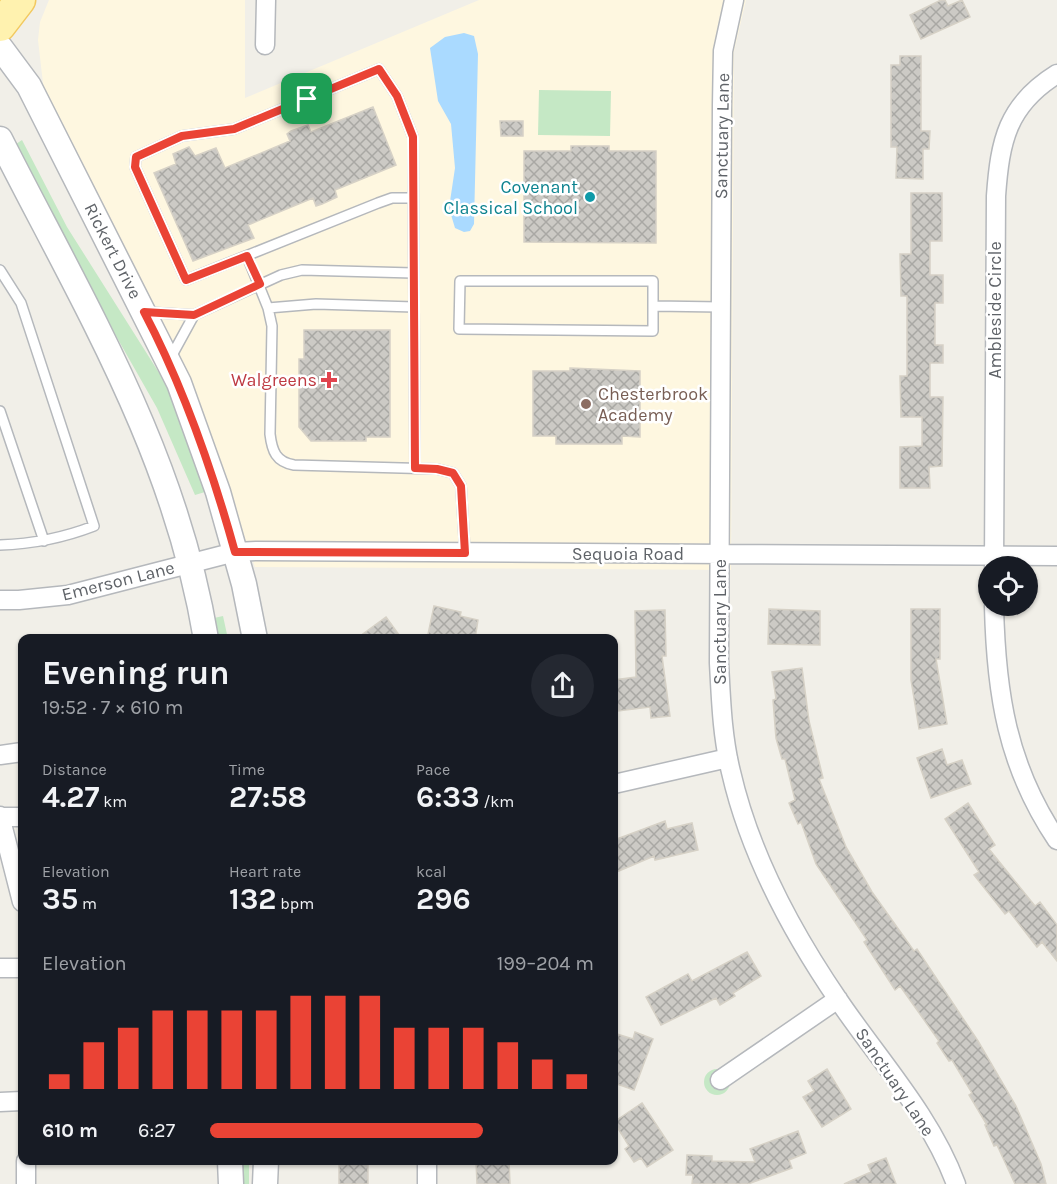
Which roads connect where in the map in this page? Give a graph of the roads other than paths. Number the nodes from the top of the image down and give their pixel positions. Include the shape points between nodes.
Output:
1 (20, 0) edge
2 (266, 0) edge
3 (734, 0) edge
4 (0, 26) edge
5 (266, 45) dead end
6 (0, 47) edge
7 (1057, 74) edge
8 (0, 139) edge
9 (413, 198) junction
10 (247, 256) junction
11 (0, 270) edge
12 (413, 273) junction
13 (260, 284) junction
14 (654, 306) junction
15 (414, 307) junction
16 (721, 307) junction
17 (268, 308) junction
18 (144, 312) junction
19 (194, 315) junction
20 (170, 363) junction
21 (0, 411) edge
22 (415, 468) junction
23 (44, 541) junction
24 (0, 545) edge
25 (235, 552) junction
26 (465, 553) junction
27 (720, 555) junction
28 (994, 556) edge
29 (1057, 556) edge
30 (1038, 558) edge
31 (978, 561) edge
32 (192, 563) junction
33 (0, 600) edge
34 (994, 616) edge
35 (205, 634) edge
36 (254, 634) edge
37 (18, 753) edge
38 (0, 755) edge
39 (728, 758) junction
40 (618, 783) edge
41 (0, 817) edge
42 (18, 817) edge
43 (1057, 840) edge
44 (18, 887) edge
45 (0, 968) edge
46 (18, 968) edge
47 (838, 999) junction
48 (720, 1080) dead end
49 (18, 1101) edge
50 (0, 1102) edge
51 (26, 1165) edge
52 (230, 1165) edge
53 (266, 1165) edge
54 (427, 1165) edge
55 (26, 1184) edge
56 (231, 1184) edge
57 (265, 1184) edge
58 (427, 1184) edge
59 (956, 1184) edge

1 - 4 main road
2 - 5 street
3 - 16 street, Sanctuary Lane via 723,51
6 - 18 street, Rickert Drive via 29,86
7 - 28 street, Ambleside Circle via 1018,107 1008,126 999,162
8 - 32 street via 116,361 163,474
9 - 10 lane via 392,198
9 - 10 lane via 413,137 397,96 379,69 234,129 182,136 136,157 135,167 186,280
9 - 12 lane
10 - 13 lane
11 - 23 lane via 21,303 94,526
12 - 13 lane via 302,270
12 - 15 lane
13 - 17 lane
13 - 19 lane
14 - 14 lane via 653,282 460,281 459,328 653,331
14 - 16 lane
15 - 17 lane via 316,304
15 - 22 lane
16 - 27 street, Sanctuary Lane
17 - 22 lane via 272,326 270,434 276,456 294,465
18 - 19 lane
18 - 20 street, Rickert Drive
19 - 20 lane
20 - 25 street, Rickert Drive via 218,492
21 - 23 lane
22 - 26 lane via 453,473 461,486
23 - 24 lane
25 - 26 street, Sequoia Road
25 - 32 street, Emerson Lane
25 - 36 street, Rickert Drive
26 - 27 street, Sequoia Road
27 - 31 street, Sequoia Road
27 - 39 street, Sanctuary Lane via 720,673
29 - 30 street, Sequoia Road
32 - 33 street, Emerson Lane via 68,595
32 - 35 street
34 - 43 street via 1001,710 1027,787
37 - 38 street
39 - 40 street
39 - 47 street, Sanctuary Lane via 750,836 770,885
41 - 42 street
41 - 44 street
45 - 46 street
47 - 48 street
47 - 59 street, Sanctuary Lane via 918,1113
49 - 50 street
51 - 55 street
52 - 56 street
53 - 57 street
54 - 58 street

